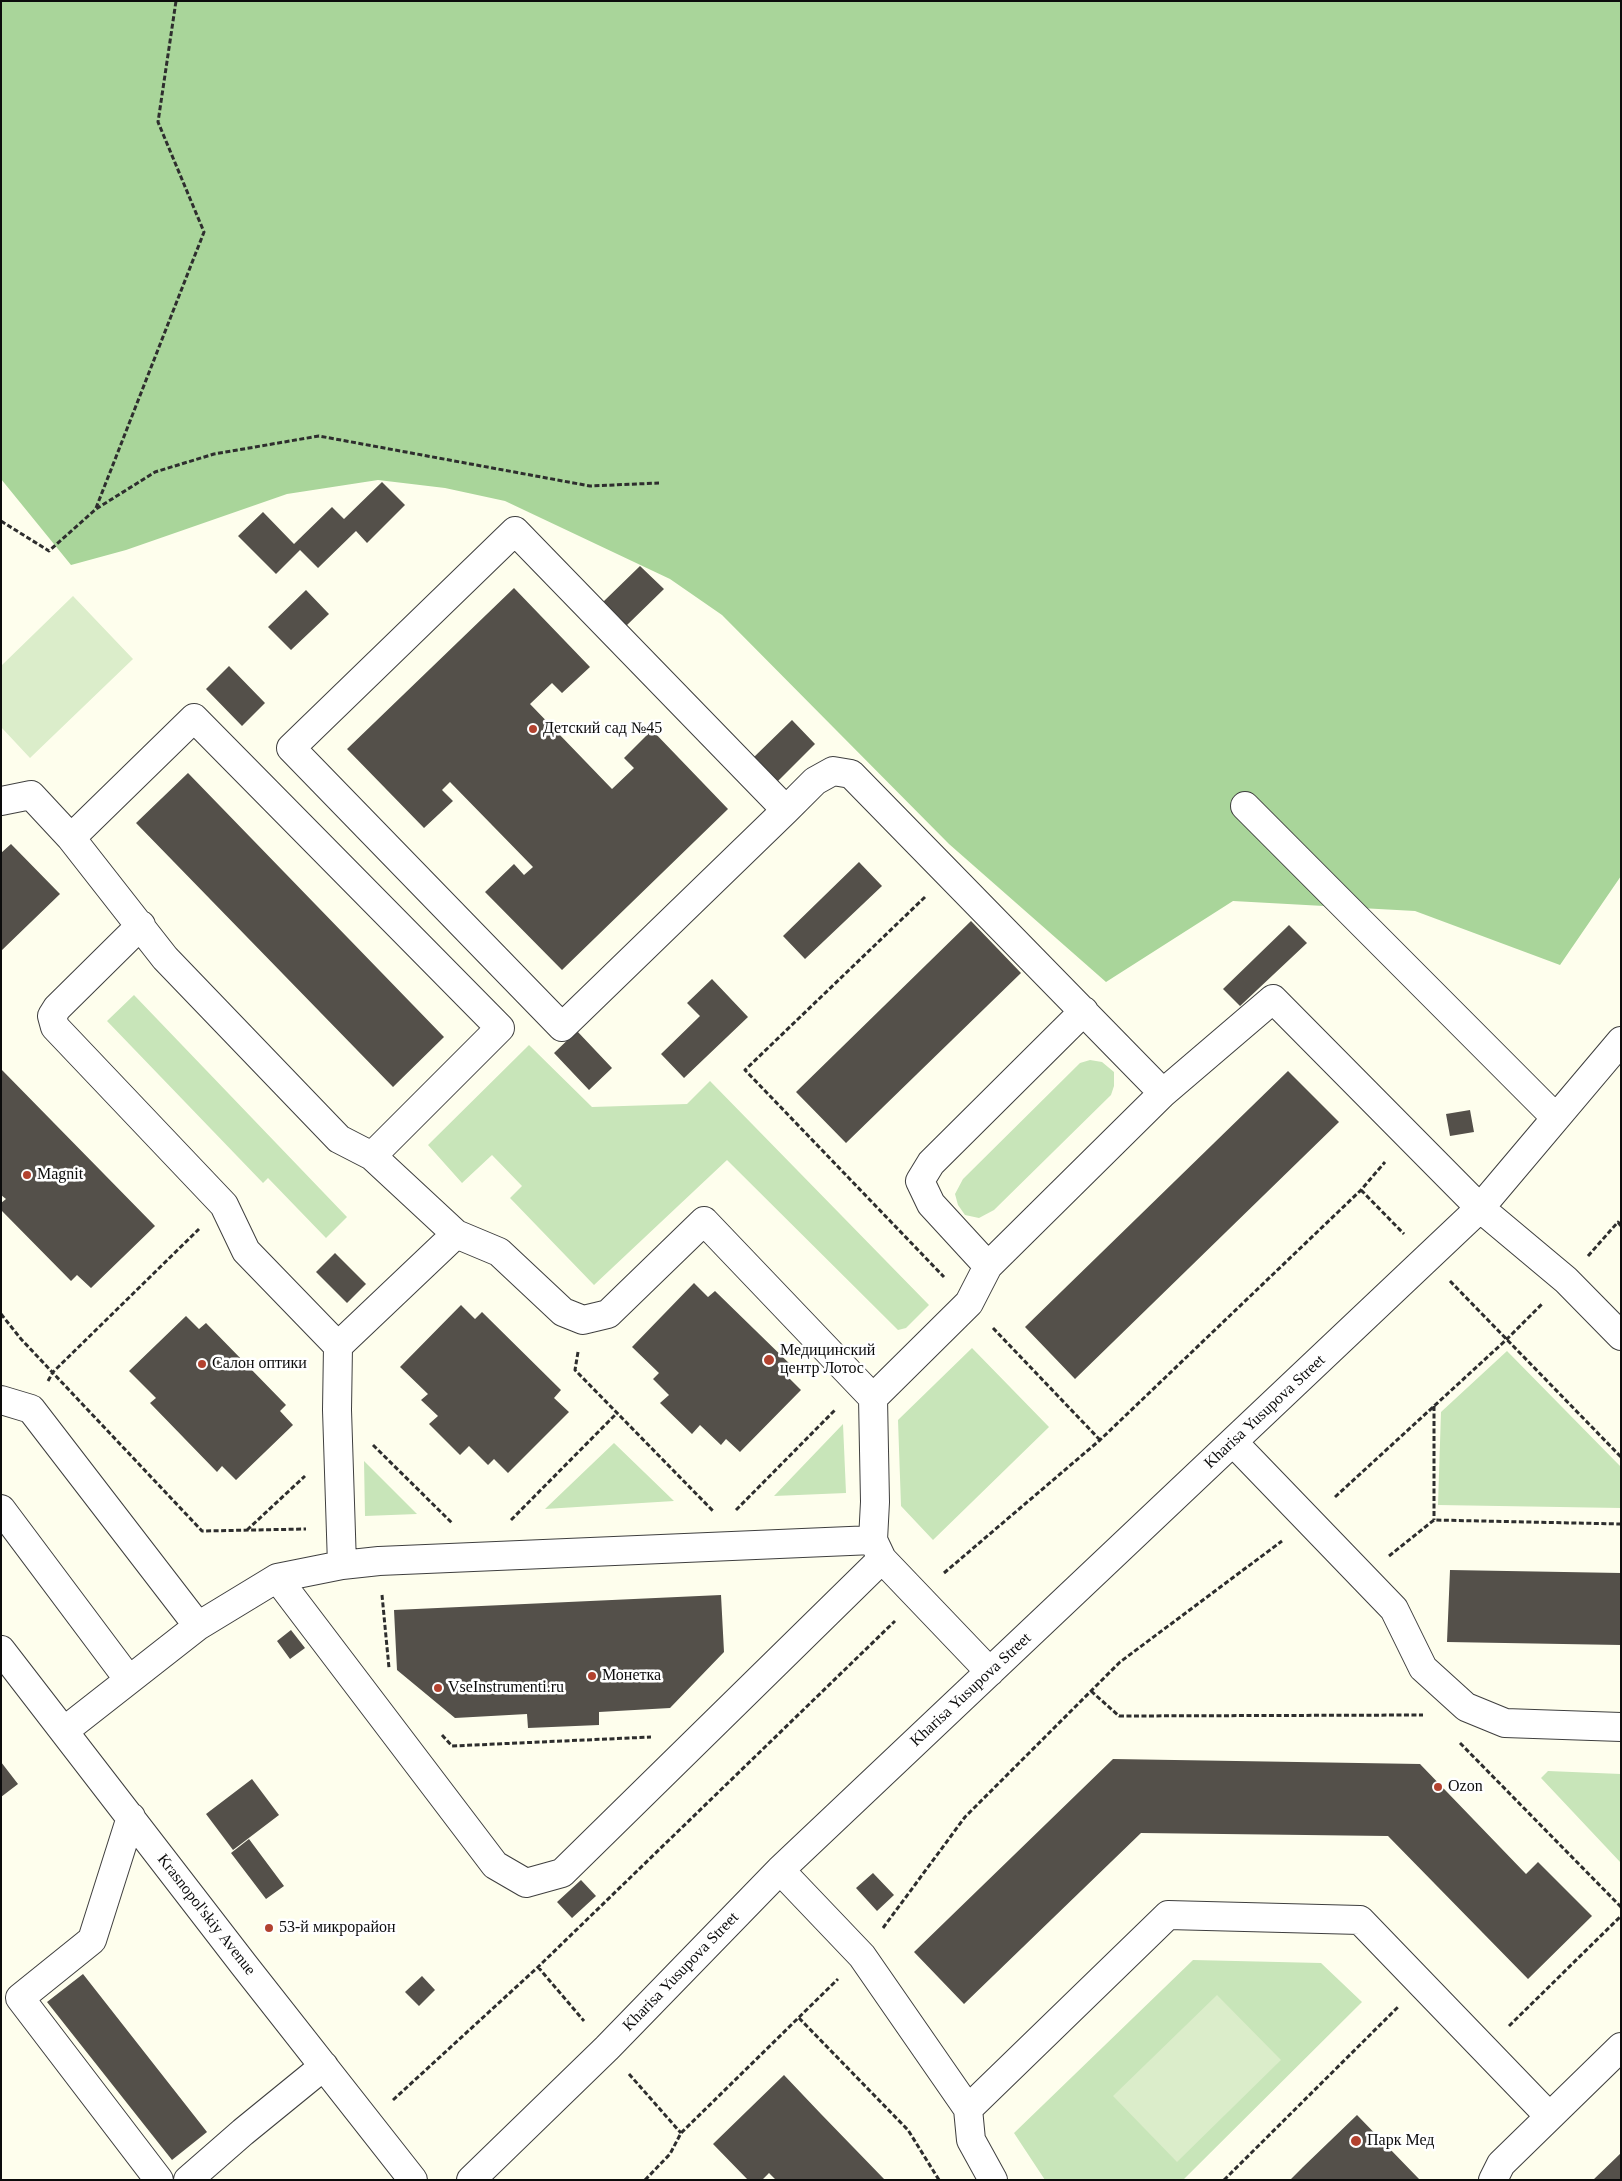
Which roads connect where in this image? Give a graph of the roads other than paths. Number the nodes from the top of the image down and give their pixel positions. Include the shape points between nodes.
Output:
1 (1, 801) edge
2 (1245, 806) dead end
3 (786, 810) junction
4 (71, 838) junction
5 (141, 925) junction
6 (1084, 1011) junction
7 (1621, 1041) edge
8 (1163, 1093) junction
9 (1556, 1118) junction
10 (372, 1156) junction
11 (1480, 1208) junction
12 (456, 1234) junction
13 (988, 1266) junction
14 (1621, 1336) edge
15 (338, 1346) junction
16 (866, 1391) junction
17 (1, 1400) edge
18 (1233, 1442) junction
19 (1, 1509) edge
20 (878, 1550) junction
21 (342, 1565) junction
22 (277, 1578) junction
23 (198, 1626) junction
24 (1, 1650) edge
25 (990, 1672) junction
26 (130, 1680) junction
27 (1621, 1726) edge
28 (64, 1731) junction
29 (131, 1817) junction
30 (780, 1870) junction
31 (1621, 2047) edge
32 (324, 2066) junction
33 (968, 2109) junction
34 (1549, 2116) junction
35 (159, 2180) edge
36 (188, 2180) edge
37 (413, 2180) edge
38 (471, 2180) edge
39 (994, 2180) edge
40 (1493, 2180) edge

1 - 4 street via 31,795
2 - 9 street
3 - 3 street via 515,532 291,748 562,1027
3 - 6 street via 815,781 833,771 851,774
4 - 5 street
4 - 10 street via 194,718 500,1028
5 - 10 street via 164,958 339,1139
5 - 15 street via 57,1008 52,1016 55,1027 224,1205 246,1251
6 - 8 street
6 - 13 street via 931,1162 920,1181 931,1204
7 - 9 street, Kharisa Yusupova Street
8 - 11 street via 1273,999
8 - 13 street
9 - 11 street, Kharisa Yusupova Street
10 - 12 street
11 - 14 street via 1566,1280
11 - 18 street, Kharisa Yusupova Street
12 - 15 street
12 - 16 street via 500,1252 563,1312 583,1320 608,1314 704,1221
13 - 16 street via 969,1303
15 - 21 street
16 - 20 street
17 - 23 street via 31,1409
18 - 25 street, Kharisa Yusupova Street
18 - 27 street via 1394,1609 1423,1668 1466,1707 1505,1722
19 - 26 street
20 - 21 street
20 - 22 street via 562,1873 526,1883 495,1865
20 - 25 street
21 - 22 street
22 - 23 street
23 - 26 street
24 - 28 street, Krasnopol'skiy Avenue
25 - 30 street, Kharisa Yusupova Street
26 - 28 street
28 - 29 street, Krasnopol'skiy Avenue
29 - 32 street, Krasnopol'skiy Avenue
29 - 35 street via 92,1940 20,1998
30 - 33 street via 862,1956
30 - 38 street, Kharisa Yusupova Street
31 - 34 street
32 - 36 street
32 - 37 street, Krasnopol'skiy Avenue
33 - 34 street via 1168,1916 1360,1920
33 - 39 street via 971,2140
34 - 40 street via 1501,2164

